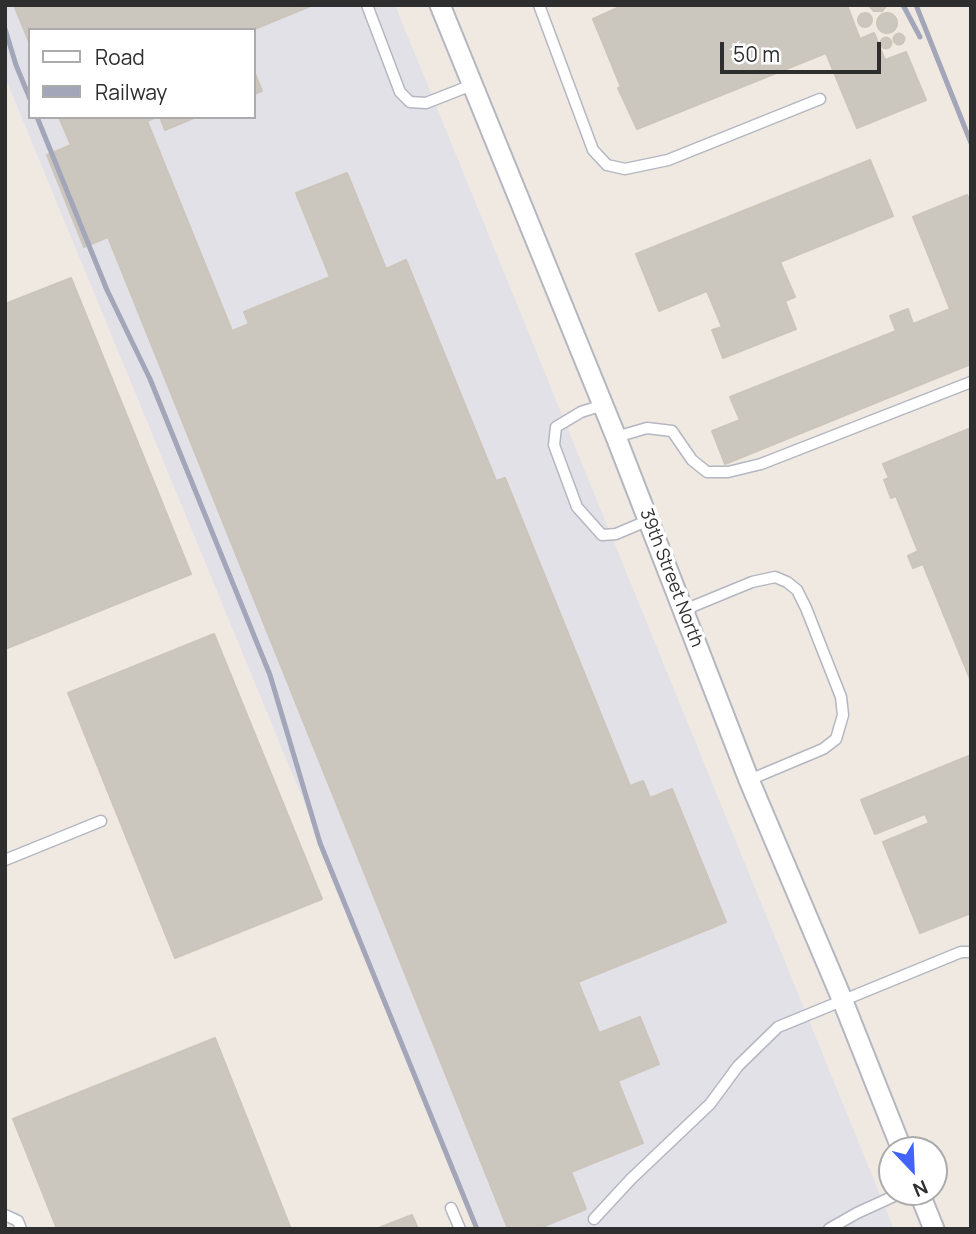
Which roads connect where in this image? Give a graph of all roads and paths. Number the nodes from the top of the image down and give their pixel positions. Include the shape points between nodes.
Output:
1 (367, 5) edge
2 (440, 5) edge
3 (539, 5) edge
4 (472, 85) junction
5 (820, 99) dead end
6 (971, 382) edge
7 (603, 405) junction
8 (616, 437) junction
9 (649, 520) junction
10 (684, 610) junction
11 (749, 780) junction
12 (101, 821) dead end
13 (5, 860) edge
14 (971, 952) edge
15 (842, 999) junction
16 (896, 1136) edge
17 (878, 1203) edge
18 (925, 1206) edge
19 (451, 1208) dead end
20 (5, 1215) edge
21 (594, 1219) dead end
22 (21, 1229) edge
23 (460, 1229) edge
24 (829, 1229) edge
25 (934, 1229) edge

1 - 4 lane via 400,92 410,102 426,103
2 - 4 street, 39th Street North
3 - 5 lane via 593,150 607,165 625,169 668,160
4 - 7 street, 39th Street North
6 - 8 lane via 761,464 728,472 707,472 692,460 672,431 648,428
7 - 8 street, 39th Street North
7 - 9 lane via 556,427 554,445 578,507 602,535
8 - 9 street, 39th Street North
9 - 10 street, 39th Street North
10 - 11 street, 39th Street North
10 - 11 lane via 752,582 775,577 787,582 806,608 841,697 843,715 836,739 823,750
11 - 15 street, 39th Street North
12 - 13 lane
14 - 15 lane
15 - 16 street, 39th Street North
15 - 21 lane via 778,1027 738,1066 710,1104
17 - 24 lane
18 - 25 street
19 - 23 lane
20 - 22 lane via 18,1221

